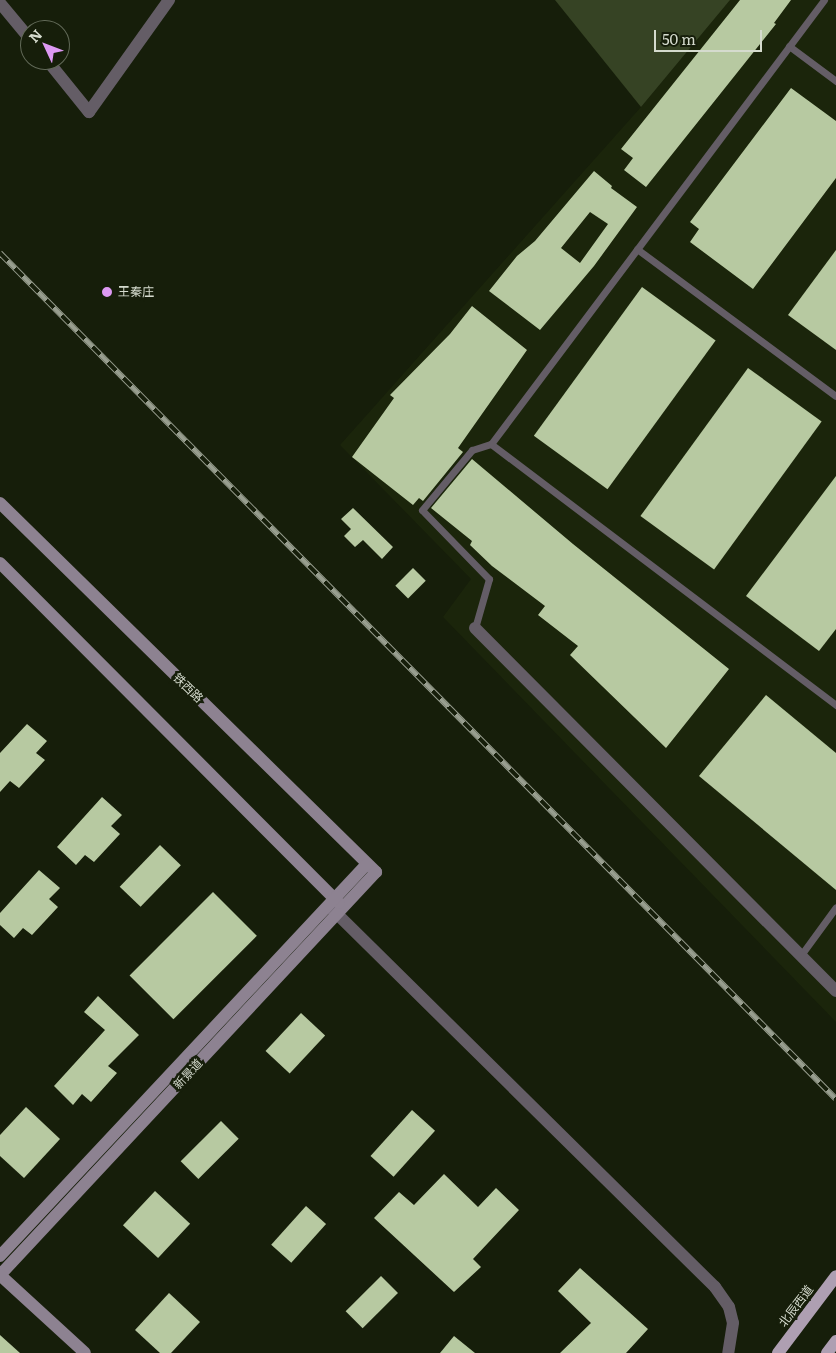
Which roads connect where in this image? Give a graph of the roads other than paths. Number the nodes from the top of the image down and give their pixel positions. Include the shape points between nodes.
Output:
1 (169, 0) edge
2 (824, 0) edge
3 (0, 3) edge
4 (20, 27) edge
5 (790, 46) junction
6 (55, 70) edge
7 (836, 81) edge
8 (637, 249) junction
9 (836, 396) edge
10 (491, 444) junction
11 (0, 504) edge
12 (0, 563) edge
13 (475, 628) joint
14 (836, 705) edge
15 (371, 868) joint
16 (336, 906) junction
17 (836, 907) edge
18 (801, 955) junction
19 (836, 991) edge
20 (0, 1256) edge
21 (0, 1275) edge
22 (836, 1276) edge
23 (836, 1341) edge
24 (85, 1353) edge
25 (728, 1353) edge
26 (778, 1353) edge
27 (827, 1353) edge

1 - 6 street via 89,112
2 - 5 lane
3 - 4 street
5 - 7 lane
5 - 8 lane
8 - 9 lane
8 - 10 lane
10 - 13 lane via 472,450 422,510 488,579
10 - 14 lane
11 - 15 street, 铁西路
12 - 16 street
13 - 18 street
15 - 16 street, 新景道
16 - 20 street, 新景道
16 - 21 street, 新景道
16 - 25 street via 715,1287 729,1306 733,1323
17 - 18 lane
18 - 19 street
21 - 24 street
22 - 26 main road, 北辰西道
23 - 27 main road

